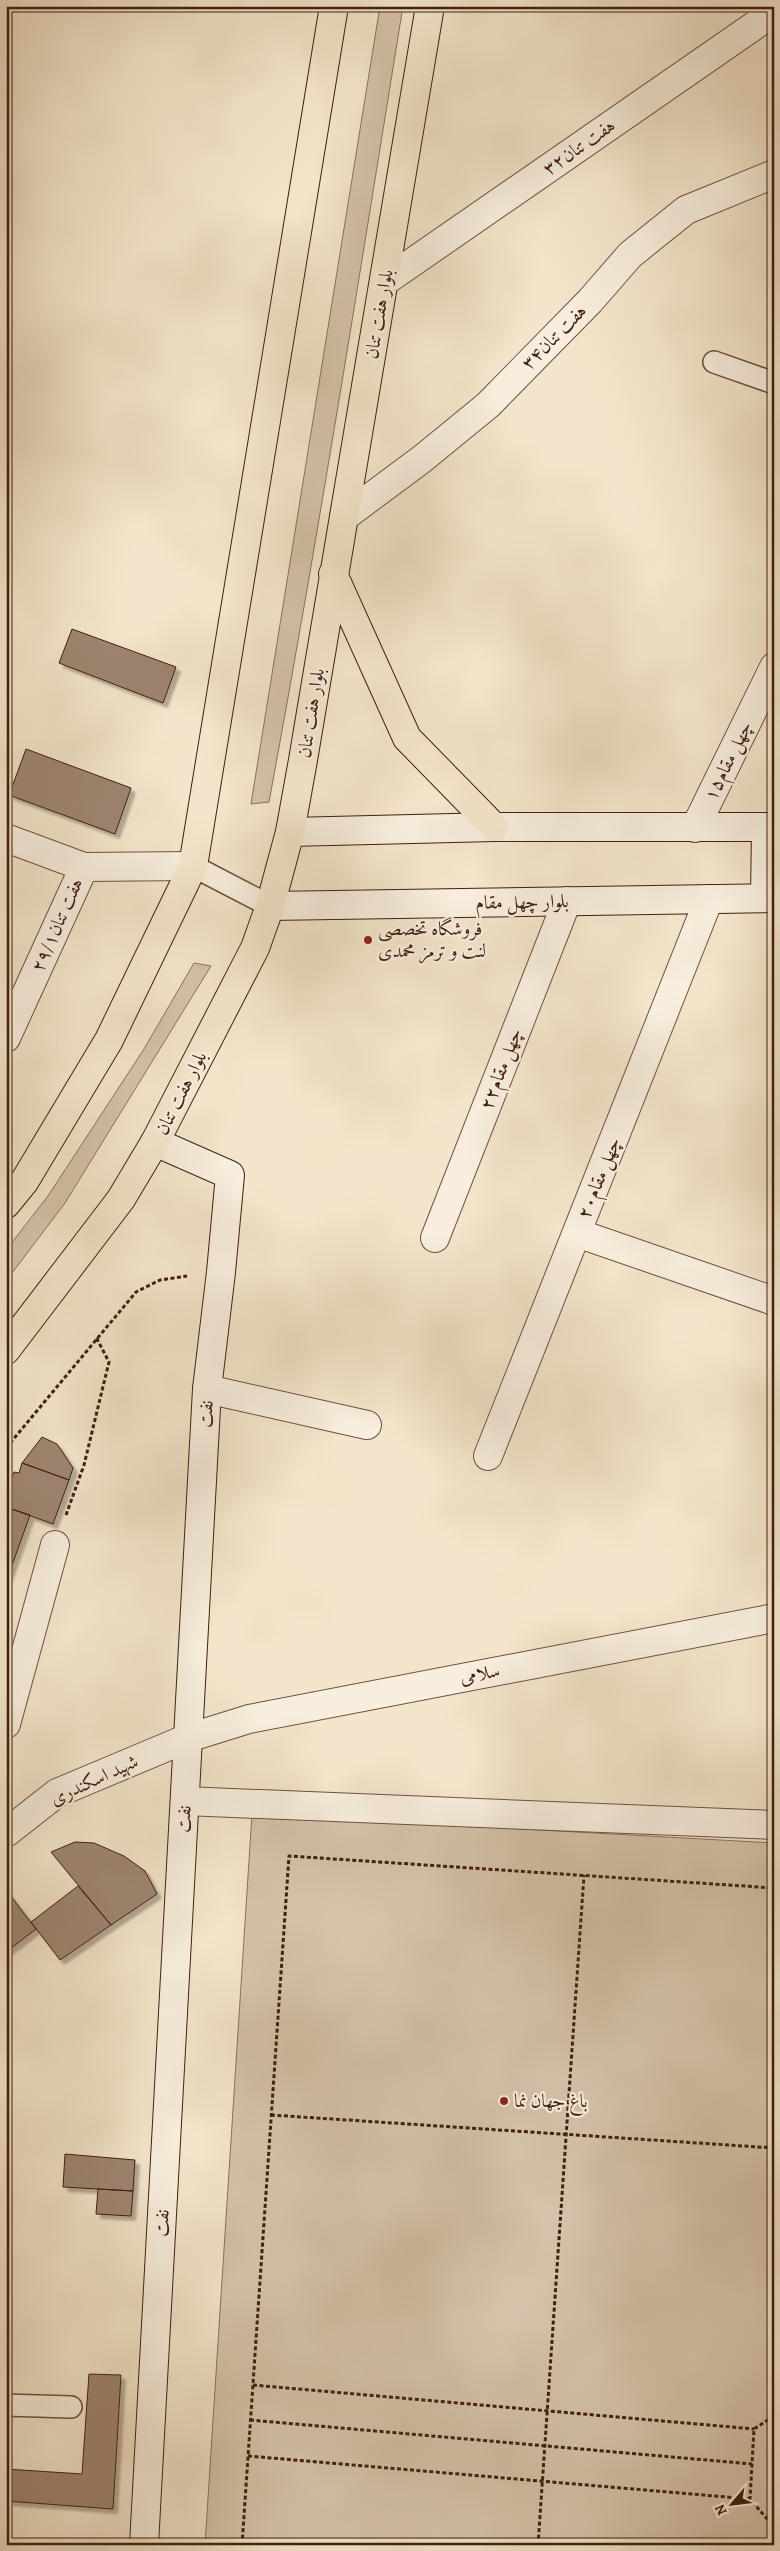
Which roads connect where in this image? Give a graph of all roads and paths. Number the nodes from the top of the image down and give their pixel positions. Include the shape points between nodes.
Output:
1 (334, 6) edge
2 (430, 6) edge
3 (774, 12) edge
4 (774, 174) edge
5 (384, 282) junction
6 (714, 362) dead end
7 (774, 383) edge
8 (344, 517) junction
9 (333, 574) junction
10 (774, 667) edge
11 (494, 827) junction
12 (695, 828) junction
13 (770, 828) edge
14 (290, 832) junction
15 (6, 838) edge
16 (84, 866) junction
17 (193, 866) junction
18 (770, 898) edge
19 (709, 899) junction
20 (567, 901) junction
21 (270, 906) junction
22 (6, 1038) edge
23 (155, 1142) junction
24 (6, 1204) edge
25 (577, 1233) junction
26 (435, 1238) dead end
27 (221, 1272) junction
28 (774, 1301) edge
29 (96, 1337) junction
30 (6, 1350) edge
31 (207, 1389) junction
32 (367, 1425) dead end
33 (6, 1448) edge
34 (488, 1456) dead end
35 (55, 1546) joint
36 (774, 1618) edge
37 (6, 1724) edge
38 (188, 1738) junction
39 (185, 1802) junction
40 (774, 1825) edge
41 (6, 1833) edge
42 (584, 1875) junction
43 (774, 1888) edge
44 (271, 2115) junction
45 (566, 2134) junction
46 (774, 2148) edge
47 (252, 2385) junction
48 (6, 2405) edge
49 (71, 2407) dead end
50 (547, 2411) junction
51 (774, 2416) edge
52 (250, 2420) junction
53 (754, 2429) junction
54 (544, 2446) junction
55 (248, 2456) junction
56 (752, 2464) junction
57 (542, 2481) junction
58 (750, 2500) junction
59 (774, 2527) edge
60 (144, 2545) edge
61 (242, 2545) edge
62 (538, 2545) edge

1 - 17 main road
2 - 5 main road, بلوار هفت تنان
3 - 5 street, هفت تنان۳۲
4 - 8 street, هفت تنان۳۴ via 686,210 630,255 590,301 488,405
5 - 8 main road, بلوار هفت تنان
6 - 7 lane
8 - 9 main road, بلوار هفت تنان
9 - 11 main road via 407,738
9 - 14 main road, بلوار هفت تنان
10 - 12 street, چهل مقام۱۵
11 - 12 street
11 - 14 street
12 - 13 street
13 - 18 street
14 - 21 main road, بلوار هفت تنان
15 - 16 street
16 - 17 street
16 - 22 street, ۲۹/۱هفت تنان
17 - 21 lane
17 - 24 main road via 109,1040 24,1182
18 - 19 street, بلوار چهل مقام
19 - 20 street, بلوار چهل مقام
19 - 25 street, چهل مقام۲۰
20 - 21 street, بلوار چهل مقام
20 - 26 street, چهل مقام۲۲
21 - 23 main road, بلوار هفت تنان via 255,948
23 - 27 street, نفت via 230,1175
23 - 30 main road, بلوار هفت تنان via 120,1198
25 - 28 street
25 - 34 street, چهل مقام۲۰
27 - 29 path via 160,1280 136,1292
27 - 31 street, نفت
29 - 33 path
29 - 35 path via 109,1362 84,1465
31 - 32 street
31 - 38 street, نفت
35 - 37 street
36 - 38 street, سلامی via 249,1719
38 - 39 street, نفت
38 - 41 street, شهید اسکندری via 57,1793
39 - 40 street
39 - 60 street, نفت
42 - 43 path
42 - 44 path via 289,1856
42 - 45 path
44 - 45 path
44 - 47 path
45 - 46 path
45 - 50 path
47 - 50 path
47 - 52 path
48 - 49 lane
50 - 53 path
50 - 54 path
51 - 53 path
52 - 54 path
52 - 55 path
53 - 56 path
54 - 56 path
54 - 57 path
55 - 57 path
55 - 61 path
56 - 58 path
57 - 58 path
57 - 62 path
58 - 59 path

